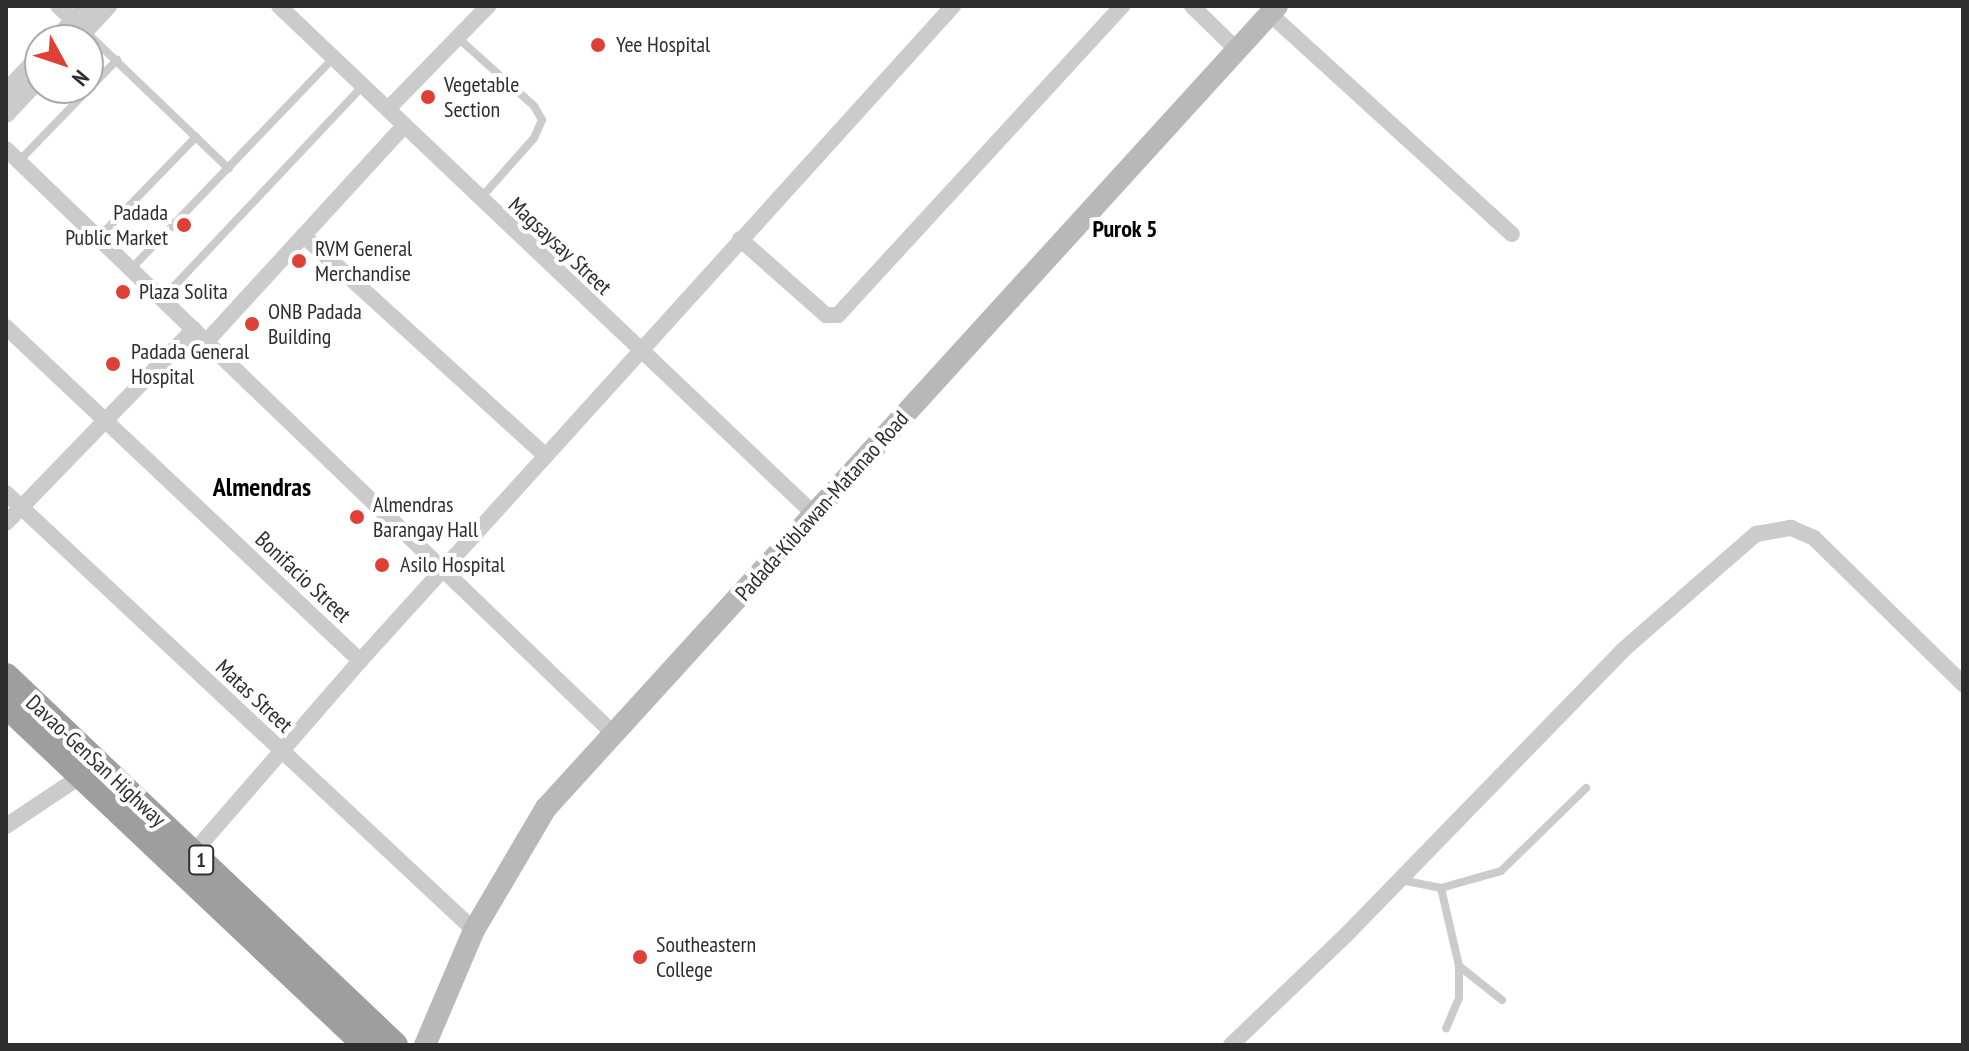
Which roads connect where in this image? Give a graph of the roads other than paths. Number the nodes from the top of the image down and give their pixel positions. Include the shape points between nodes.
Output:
1 (58, 6) edge
2 (108, 6) edge
3 (279, 6) edge
4 (488, 6) edge
5 (953, 6) edge
6 (1122, 6) edge
7 (1192, 6) edge
8 (1273, 10) edge
9 (72, 24) edge
10 (86, 24) edge
11 (458, 37) junction
12 (104, 50) edge
13 (1237, 50) junction
14 (334, 57) junction
15 (117, 60) junction
16 (24, 73) edge
17 (364, 86) junction
18 (6, 92) edge
19 (24, 95) edge
20 (388, 109) junction
21 (6, 114) edge
22 (405, 125) junction
23 (196, 137) junction
24 (6, 149) edge
25 (19, 161) junction
26 (229, 169) junction
27 (479, 200) junction
28 (1512, 234) dead end
29 (304, 236) junction
30 (98, 238) junction
31 (740, 239) junction
32 (130, 270) junction
33 (162, 299) junction
34 (6, 327) edge
35 (194, 329) junction
36 (206, 342) junction
37 (640, 352) junction
38 (106, 422) junction
39 (545, 455) junction
40 (6, 493) edge
41 (21, 507) junction
42 (815, 515) junction
43 (6, 523) edge
44 (445, 570) junction
45 (360, 661) junction
46 (6, 676) edge
47 (1963, 684) edge
48 (6, 705) edge
49 (614, 734) junction
50 (282, 753) junction
51 (81, 776) junction
52 (1586, 788) dead end
53 (6, 826) edge
54 (193, 853) junction
55 (1399, 879) junction
56 (1441, 888) junction
57 (474, 930) junction
58 (1459, 966) junction
59 (1502, 1000) dead end
60 (1446, 1028) dead end
61 (365, 1045) edge
62 (395, 1045) edge
63 (425, 1045) edge
64 (1231, 1045) edge

1 - 9 street
2 - 10 street
3 - 14 street, Magsaysay Street
4 - 11 street
5 - 31 street
6 - 31 street via 838,315 826,315
7 - 13 street
8 - 13 main road, Padada-Kiblawan-Matanao Road
8 - 28 street
11 - 20 street
11 - 27 lane via 534,106 542,120 534,138
12 - 15 lane
13 - 42 main road, Padada-Kiblawan-Matanao Road
14 - 17 street, Magsaysay Street
14 - 26 lane
15 - 23 lane
15 - 25 lane
16 - 18 street
17 - 20 street, Magsaysay Street
17 - 33 lane
19 - 21 street
20 - 22 street, Magsaysay Street
22 - 27 street, Magsaysay Street
22 - 29 street
23 - 26 lane
23 - 30 lane
24 - 25 street
25 - 30 street
26 - 32 lane
27 - 37 street, Magsaysay Street
29 - 36 street
29 - 39 street
30 - 32 street
31 - 37 street
32 - 33 street
33 - 35 street
34 - 38 street, Bonifacio Street
35 - 36 street
35 - 38 street
36 - 44 street
37 - 39 street
37 - 42 street, Magsaysay Street
38 - 41 street
38 - 45 street, Bonifacio Street
39 - 44 street
40 - 41 street, Matas Street
41 - 43 street
41 - 50 street, Matas Street
42 - 49 main road, Padada-Kiblawan-Matanao Road
44 - 45 street
44 - 49 street
45 - 50 street
46 - 54 highway, Davao-GenSan Highway / 1
47 - 55 street via 1814,538 1791,528 1767,530 1731,553 1623,650
48 - 51 highway, Davao-GenSan Highway / 1
49 - 57 main road, Padada-Kiblawan-Matanao Road via 546,808
50 - 54 street
50 - 57 street, Matas Street
51 - 53 street
51 - 61 highway, Davao-GenSan Highway / 1
52 - 56 lane via 1501,871
54 - 62 highway, Davao-GenSan Highway / 1
55 - 56 lane
55 - 64 street
56 - 58 lane
57 - 63 main road, Padada-Kiblawan-Matanao Road
58 - 59 lane
58 - 60 lane via 1459,998

